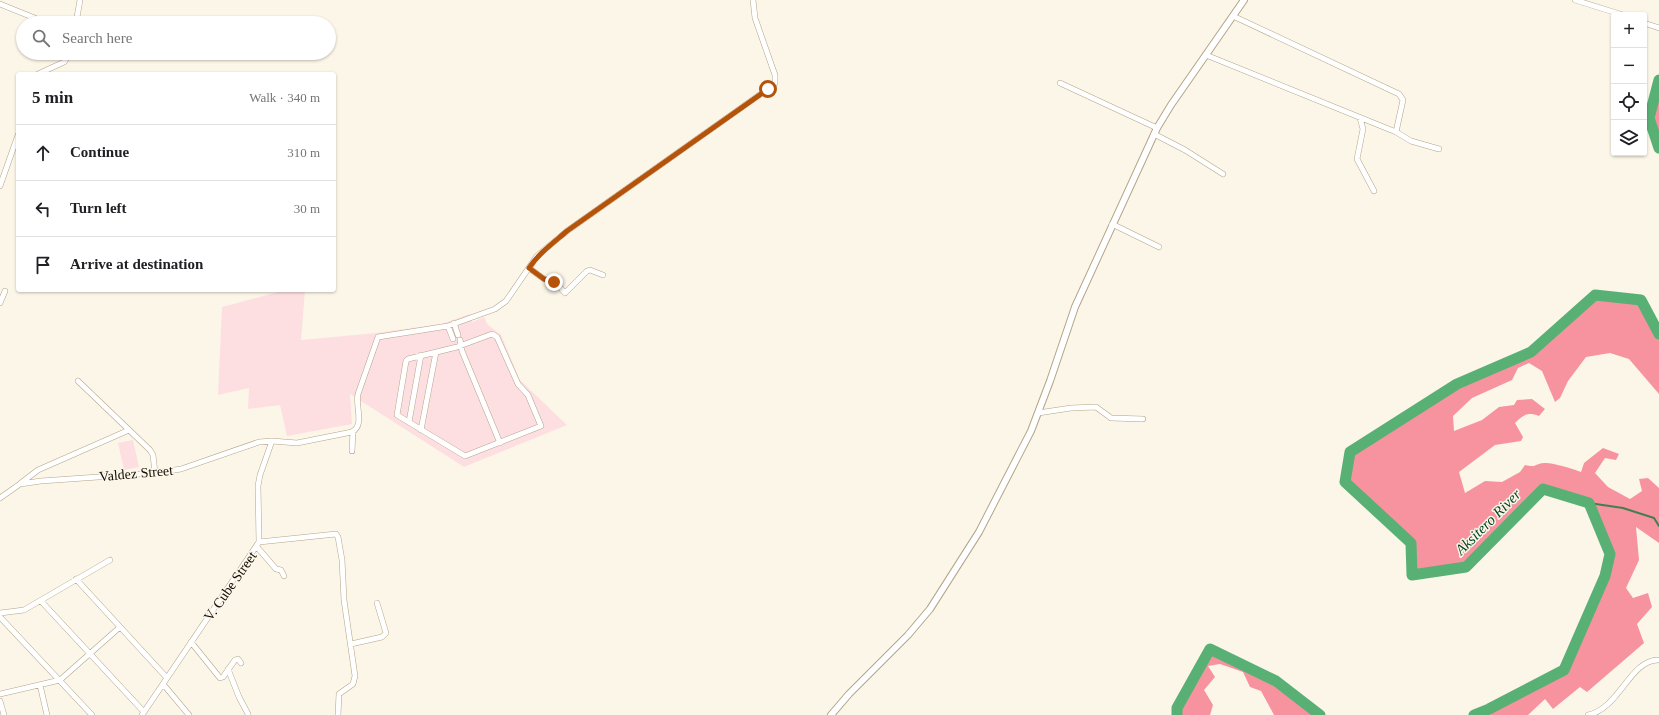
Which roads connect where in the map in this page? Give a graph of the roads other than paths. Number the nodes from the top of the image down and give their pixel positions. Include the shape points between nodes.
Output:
1 (80, 0) edge
2 (753, 0) edge
3 (1244, 0) edge
4 (1575, 0) edge
5 (0, 4) edge
6 (1613, 12) edge
7 (29, 16) edge
8 (77, 16) edge
9 (1233, 16) junction
10 (1647, 24) edge
11 (1659, 28) edge
12 (1206, 55) junction
13 (65, 60) edge
14 (42, 72) edge
15 (1060, 83) dead end
16 (1360, 118) junction
17 (1157, 128) junction
18 (1396, 132) junction
19 (1154, 134) junction
20 (16, 141) edge
21 (1439, 149) dead end
22 (1223, 174) dead end
23 (0, 186) edge
24 (1374, 191) dead end
25 (1112, 224) junction
26 (1159, 247) dead end
27 (529, 268) junction
28 (603, 275) dead end
29 (5, 291) dead end
30 (0, 303) edge
31 (454, 324) junction
32 (448, 326) junction
33 (457, 341) junction
34 (436, 352) junction
35 (421, 355) junction
36 (78, 381) dead end
37 (1038, 413) junction
38 (1144, 419) dead end
39 (409, 422) junction
40 (129, 430) junction
41 (422, 430) junction
42 (353, 431) junction
43 (272, 441) junction
44 (500, 443) junction
45 (352, 451) dead end
46 (155, 473) junction
47 (20, 484) junction
48 (0, 498) edge
49 (258, 545) junction
50 (110, 560) dead end
51 (284, 576) dead end
52 (76, 579) junction
53 (41, 601) junction
54 (377, 603) dead end
55 (0, 613) edge
56 (0, 617) edge
57 (120, 627) junction
58 (191, 642) junction
59 (351, 644) junction
60 (90, 654) junction
61 (1659, 661) edge
62 (241, 663) dead end
63 (228, 669) junction
64 (167, 678) junction
65 (60, 680) junction
66 (40, 684) junction
67 (163, 684) junction
68 (0, 694) edge
69 (0, 701) edge
70 (143, 713) edge
71 (248, 714) edge
72 (4, 715) edge
73 (47, 715) edge
74 (92, 715) edge
75 (189, 715) edge
76 (338, 715) edge
77 (831, 715) edge
78 (1588, 715) edge

1 - 8 street
2 - 27 street via 755,18 775,75 775,83 567,231 537,256
3 - 9 street
4 - 6 street
5 - 7 street
9 - 12 street
9 - 18 street via 1399,94 1404,100
10 - 11 street
12 - 16 street
12 - 17 street
13 - 14 street
15 - 17 street
16 - 18 street
16 - 24 street via 1363,129 1357,159
17 - 19 street
18 - 21 street via 1411,141
19 - 22 street
19 - 25 street
20 - 23 street
25 - 26 street
25 - 37 street via 1075,307
27 - 28 street via 544,279 554,282 565,292 587,271
27 - 31 street via 506,301 495,309
29 - 30 street
31 - 32 street
31 - 33 street
32 - 33 street
32 - 42 street via 378,337 356,400 359,425
33 - 34 street
33 - 44 street
33 - 44 street via 492,334 497,337 518,384 528,395 541,425
34 - 35 street
34 - 41 street
35 - 39 street
35 - 39 street via 407,360 405,368 397,414
36 - 40 street
37 - 38 street via 1096,407 1111,418
37 - 77 street via 1023,449 986,518 940,594 908,635
39 - 41 street
40 - 46 street via 153,455
40 - 47 street via 38,470
41 - 44 street via 465,456
42 - 43 street, Valdez Street via 297,443
42 - 45 street
43 - 46 street, Valdez Street via 247,445 182,469
43 - 49 street, V. Cube Street via 258,486
46 - 47 street, Valdez Street
47 - 48 street, Valdez Street
49 - 51 street
49 - 58 street, V. Cube Street
49 - 59 street via 320,535 337,535
50 - 52 street
52 - 53 street
52 - 57 street
53 - 55 street via 24,610
53 - 60 street
54 - 59 street via 386,633 382,637
56 - 65 street
57 - 60 street
57 - 64 street
58 - 63 street via 220,678
58 - 64 street, V. Cube Street
59 - 76 street via 354,680 351,686 339,694
60 - 65 street
60 - 70 street
61 - 78 street via 1651,660 1644,664 1613,700 1598,712
62 - 63 street via 238,659 235,660
63 - 71 street
64 - 67 street, V. Cube Street
65 - 66 street
65 - 74 street
66 - 68 street
66 - 73 street
67 - 70 street, V. Cube Street
67 - 75 street
69 - 72 street

